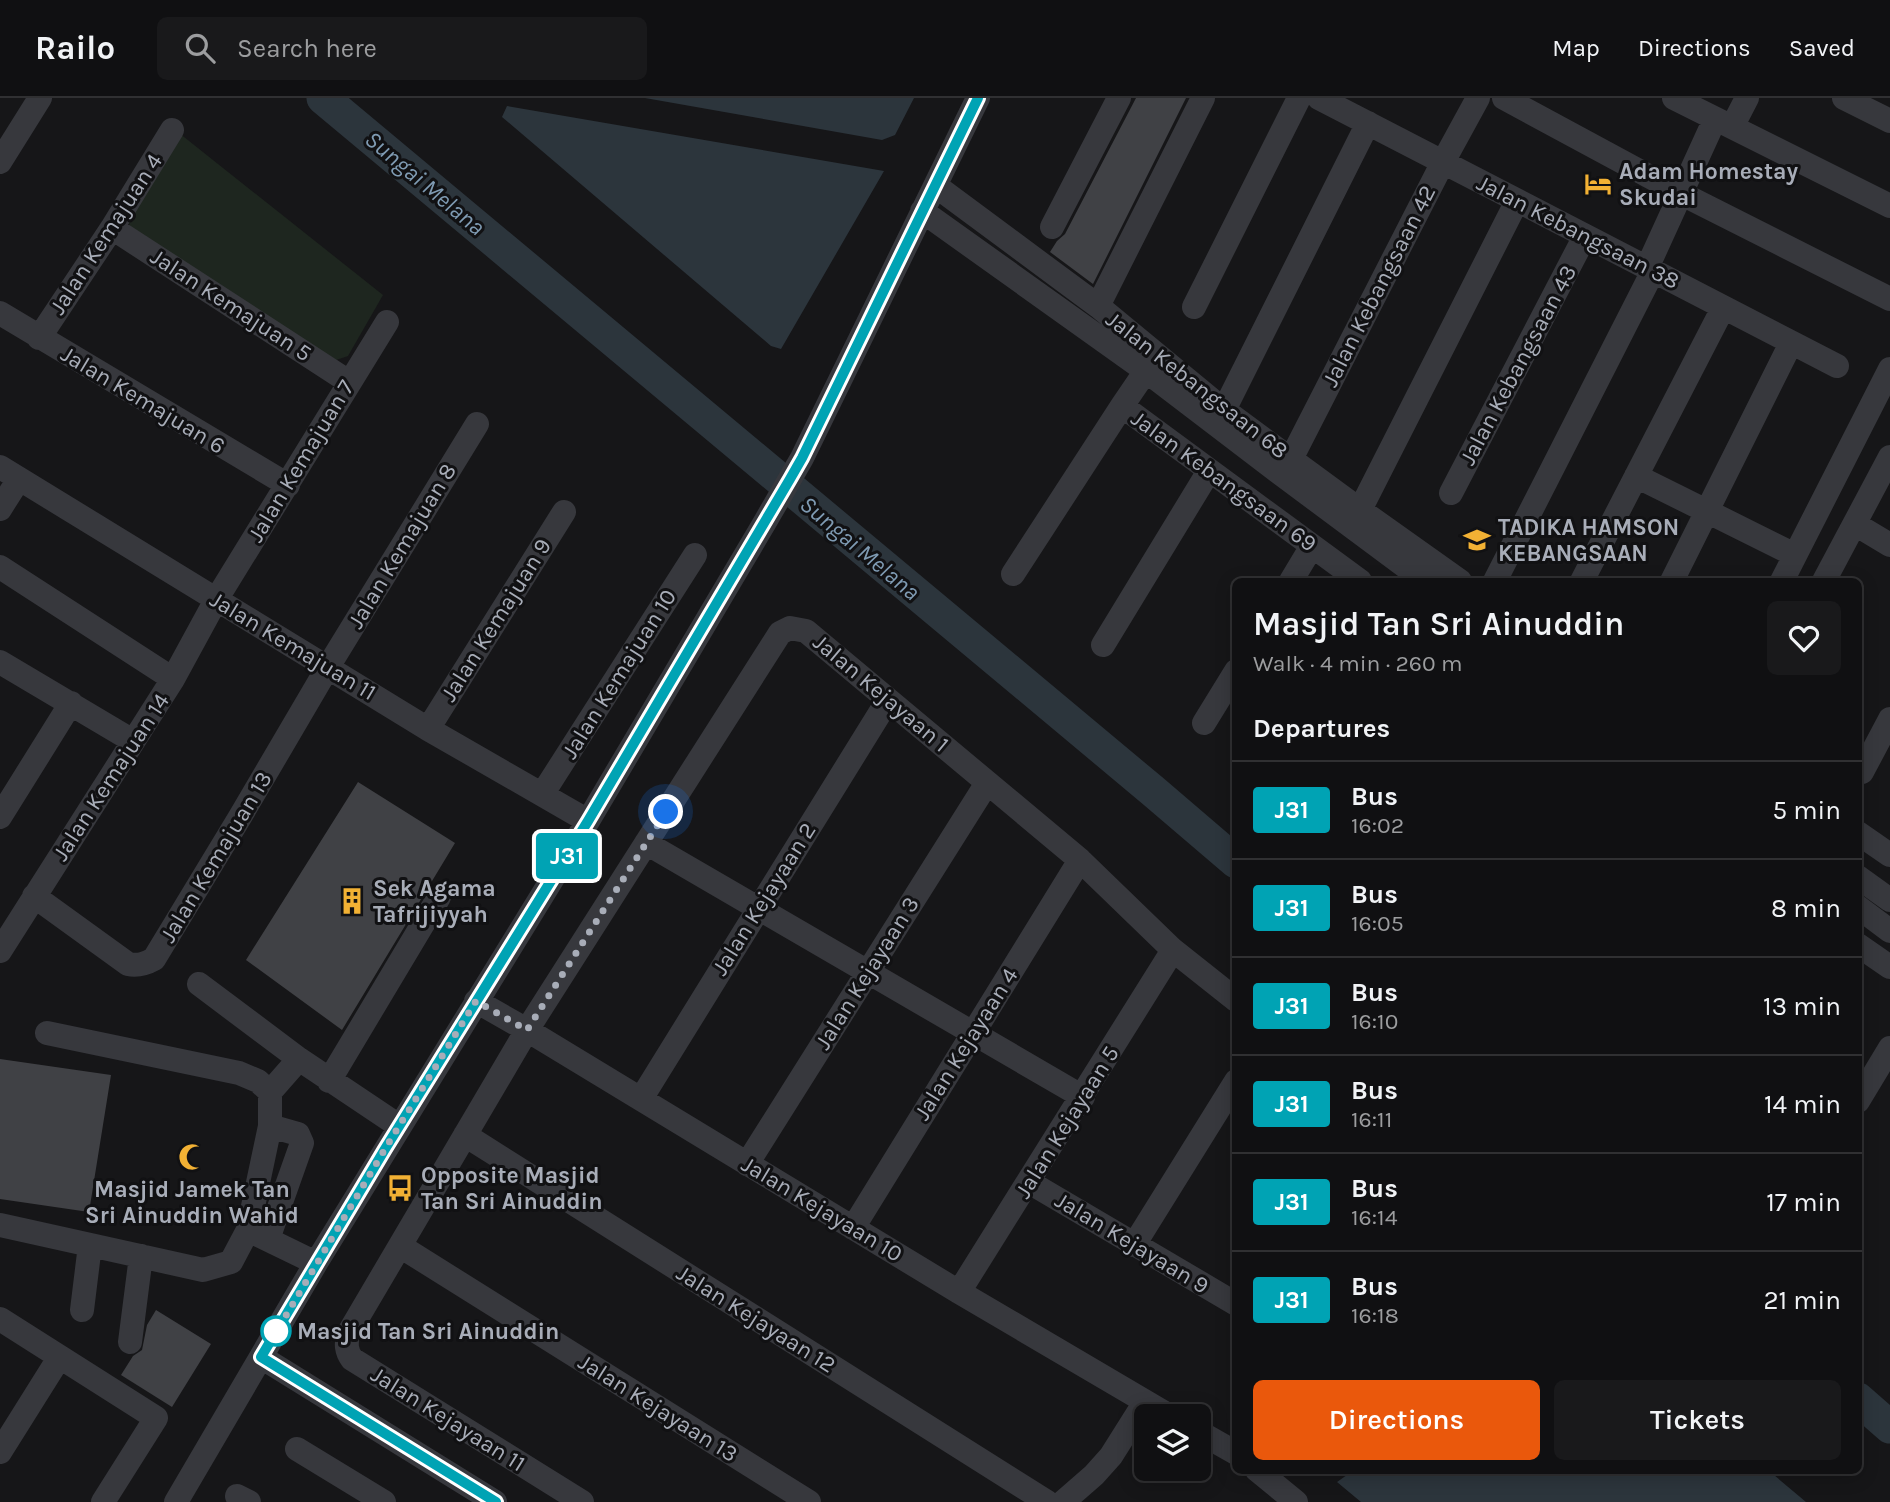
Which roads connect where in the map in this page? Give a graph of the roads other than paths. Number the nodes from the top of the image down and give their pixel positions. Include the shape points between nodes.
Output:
1 (40, 98) edge
2 (978, 98) edge
3 (1119, 98) edge
4 (1203, 98) edge
5 (1298, 98) edge
6 (1319, 98) edge
7 (1478, 98) edge
8 (1504, 98) edge
9 (1674, 98) edge
10 (1747, 98) edge
11 (1844, 98) edge
12 (1890, 121) edge
13 (1368, 123) junction
14 (1723, 123) junction
15 (172, 130) dead end
16 (0, 162) edge
17 (1443, 162) junction
18 (936, 187) junction
19 (1680, 193) junction
20 (1517, 201) junction
21 (1890, 206) edge
22 (922, 211) junction
23 (1052, 227) dead end
24 (112, 228) junction
25 (1585, 236) junction
26 (1650, 270) junction
27 (1890, 299) edge
28 (1098, 306) junction
29 (1194, 307) dead end
30 (1723, 307) junction
31 (0, 313) edge
32 (387, 322) dead end
33 (39, 338) junction
34 (1791, 342) junction
35 (1152, 363) junction
36 (1837, 366) dead end
37 (1890, 369) edge
38 (349, 382) junction
39 (1122, 406) junction
40 (1224, 410) junction
41 (477, 424) dead end
42 (1890, 457) edge
43 (1286, 467) junction
44 (1209, 471) junction
45 (10, 473) edge
46 (1636, 477) junction
47 (288, 485) junction
48 (1451, 493) dead end
49 (0, 509) edge
50 (1360, 510) junction
51 (564, 512) dead end
52 (1707, 512) junction
53 (1855, 524) junction
54 (1890, 545) edge
55 (1312, 546) junction
56 (695, 555) dead end
57 (1795, 555) junction
58 (0, 567) edge
59 (1013, 574) dead end
60 (1293, 578) edge
61 (1356, 578) edge
62 (1443, 578) edge
63 (1443, 578) edge
64 (1496, 578) edge
65 (1584, 578) edge
66 (1674, 578) edge
67 (1784, 578) edge
68 (1826, 578) edge
69 (216, 600) junction
70 (1103, 645) dead end
71 (0, 662) edge
72 (328, 667) junction
73 (1232, 678) edge
74 (173, 679) junction
75 (888, 700) junction
76 (71, 702) junction
77 (1890, 719) edge
78 (1204, 723) dead end
79 (428, 729) junction
80 (133, 740) junction
81 (1862, 772) dead end
82 (987, 783) junction
83 (543, 793) junction
84 (0, 817) edge
85 (588, 821) junction
86 (1862, 835) edge
87 (646, 843) junction
88 (1890, 855) edge
89 (1080, 860) junction
90 (1862, 880) edge
91 (34, 896) junction
92 (439, 897) dead end
93 (1890, 900) edge
94 (759, 909) junction
95 (1862, 910) edge
96 (1890, 931) edge
97 (1862, 948) edge
98 (1173, 950) junction
99 (0, 951) edge
100 (1890, 967) edge
101 (868, 972) junction
102 (199, 984) dead end
103 (1232, 997) edge
104 (476, 1001) junction
105 (527, 1030) junction
106 (47, 1033) dead end
107 (973, 1033) junction
108 (1890, 1048) edge
109 (299, 1059) junction
110 (329, 1081) junction
111 (1232, 1087) edge
112 (270, 1092) junction
113 (1862, 1094) edge
114 (1083, 1097) junction
115 (640, 1099) junction
116 (270, 1126) junction
117 (399, 1126) junction
118 (465, 1135) junction
119 (747, 1164) junction
120 (1029, 1182) junction
121 (0, 1225) edge
122 (853, 1228) junction
123 (258, 1235) junction
124 (90, 1245) junction
125 (1134, 1245) junction
126 (400, 1246) junction
127 (141, 1256) junction
128 (316, 1264) junction
129 (959, 1292) junction
130 (1232, 1302) edge
131 (82, 1310) dead end
132 (0, 1319) edge
133 (130, 1342) dead end
134 (59, 1357) junction
135 (261, 1357) junction
136 (1145, 1402) junction
137 (1149, 1404) edge
138 (1211, 1439) edge
139 (297, 1449) dead end
140 (1232, 1451) edge
141 (0, 1452) edge
142 (1263, 1474) edge
143 (103, 1502) edge
144 (176, 1502) edge
145 (384, 1502) edge
146 (495, 1502) edge
147 (582, 1502) edge
148 (809, 1502) edge
149 (1047, 1502) edge
150 (1063, 1502) edge
151 (1296, 1502) edge

1 - 16 street
2 - 18 street
3 - 23 street
4 - 28 street
5 - 29 street
6 - 13 street, Jalan Kebangsaan 38
7 - 17 street, Jalan Kebangsaan 42
8 - 19 street
9 - 14 street
10 - 14 street
11 - 12 street
13 - 17 street, Jalan Kebangsaan 38
13 - 40 street
14 - 19 street
14 - 21 street
15 - 24 street, Jalan Kemajuan 4
17 - 20 street, Jalan Kebangsaan 38
17 - 43 street, Jalan Kebangsaan 42
18 - 22 street
18 - 28 street, Jalan Kebangsaan 68
19 - 26 street
19 - 27 street
20 - 25 street, Jalan Kebangsaan 38
20 - 50 street
22 - 35 street, Jalan Kebangsaan 68
22 - 85 street via 802,458
24 - 33 street, Jalan Kemajuan 4
24 - 38 street, Jalan Kemajuan 5
25 - 26 street, Jalan Kebangsaan 38
25 - 48 street, Jalan Kebangsaan 43
26 - 30 street, Jalan Kebangsaan 38
26 - 64 street
28 - 35 street, Jalan Kebangsaan 68
30 - 34 street, Jalan Kebangsaan 38
30 - 46 street
31 - 33 street, Jalan Kemajuan 6
32 - 38 street, Jalan Kemajuan 7
33 - 47 street, Jalan Kemajuan 6
34 - 36 street, Jalan Kebangsaan 38
34 - 52 street
35 - 39 street
35 - 40 street, Jalan Kebangsaan 68
35 - 43 street, Jalan Kebangsaan 68
37 - 57 street
38 - 47 street, Jalan Kemajuan 7
39 - 44 street, Jalan Kebangsaan 69
39 - 59 street
40 - 43 street, Jalan Kebangsaan 68
41 - 72 street, Jalan Kemajuan 8
42 - 53 street
43 - 50 street, Jalan Kebangsaan 68
43 - 62 street, Jalan Kebangsaan 68
44 - 55 street, Jalan Kebangsaan 69
44 - 70 street
45 - 49 street
45 - 69 street, Jalan Kemajuan 11
46 - 52 street
46 - 65 street
47 - 69 street, Jalan Kemajuan 7
50 - 63 street, Jalan Kebangsaan 68
51 - 79 street, Jalan Kemajuan 9
52 - 57 street
52 - 66 street
53 - 54 street
53 - 68 street
55 - 60 street
55 - 61 street, Jalan Kebangsaan 69
56 - 83 street, Jalan Kemajuan 10
57 - 67 street
58 - 74 street
69 - 72 street, Jalan Kemajuan 11
69 - 74 street, Jalan Kemajuan 14
71 - 76 street
72 - 79 street, Jalan Kemajuan 11
72 - 91 street, Jalan Kemajuan 13 via 154,959 128,964
73 - 78 street
74 - 80 street, Jalan Kemajuan 14
75 - 82 street, Jalan Kejayaan 1
75 - 87 street, Jalan Kejayaan 1 via 806,631 790,628 780,633
75 - 94 street, Jalan Kejayaan 2
76 - 80 street
76 - 84 street
77 - 81 street
79 - 83 street, Jalan Kemajuan 11
80 - 91 street, Jalan Kemajuan 14
82 - 89 street, Jalan Kejayaan 1
82 - 101 street, Jalan Kejayaan 3
83 - 85 street, Jalan Kemajuan 11
85 - 104 street
86 - 88 street
87 - 94 street
87 - 105 street, Jalan Kejayaan 1
89 - 98 street, Jalan Kejayaan 1
89 - 107 street, Jalan Kejayaan 4
90 - 93 street
91 - 99 street, Jalan Kemajuan 14
92 - 110 street
94 - 101 street
94 - 115 street, Jalan Kejayaan 2
95 - 96 street
97 - 100 street
98 - 103 street
98 - 114 street, Jalan Kejayaan 5
101 - 107 street
101 - 119 street, Jalan Kejayaan 3
102 - 109 street
104 - 105 street, Jalan Kejayaan 10
104 - 117 street
105 - 115 street, Jalan Kejayaan 10
105 - 118 street, Jalan Kejayaan 11
106 - 112 street via 239,1073
107 - 114 street
107 - 122 street, Jalan Kejayaan 4
108 - 113 street
109 - 110 street
109 - 112 street
110 - 117 street
111 - 125 street
112 - 116 street
114 - 120 street, Jalan Kejayaan 5
115 - 119 street, Jalan Kejayaan 10
116 - 123 street
116 - 123 street via 298,1134 302,1143
117 - 128 street
118 - 126 street, Jalan Kejayaan 11
118 - 149 street, Jalan Kejayaan 12
119 - 122 street, Jalan Kejayaan 10
120 - 125 street, Jalan Kejayaan 9
120 - 129 street, Jalan Kejayaan 5
121 - 124 street
122 - 129 street, Jalan Kejayaan 10
123 - 127 street via 231,1262 203,1270
123 - 128 street
124 - 127 street
124 - 131 street
125 - 130 street, Jalan Kejayaan 9
126 - 147 street, Jalan Kejayaan 11 via 348,1334 352,1359
126 - 148 street, Jalan Kejayaan 13
127 - 133 street
128 - 135 street
129 - 136 street, Jalan Kejayaan 10
132 - 134 street
134 - 141 street
134 - 143 street via 156,1418
135 - 144 street
135 - 146 street
136 - 137 street, Jalan Kejayaan 10
136 - 150 street via 1111,1456
138 - 140 street
139 - 145 street
142 - 151 street

